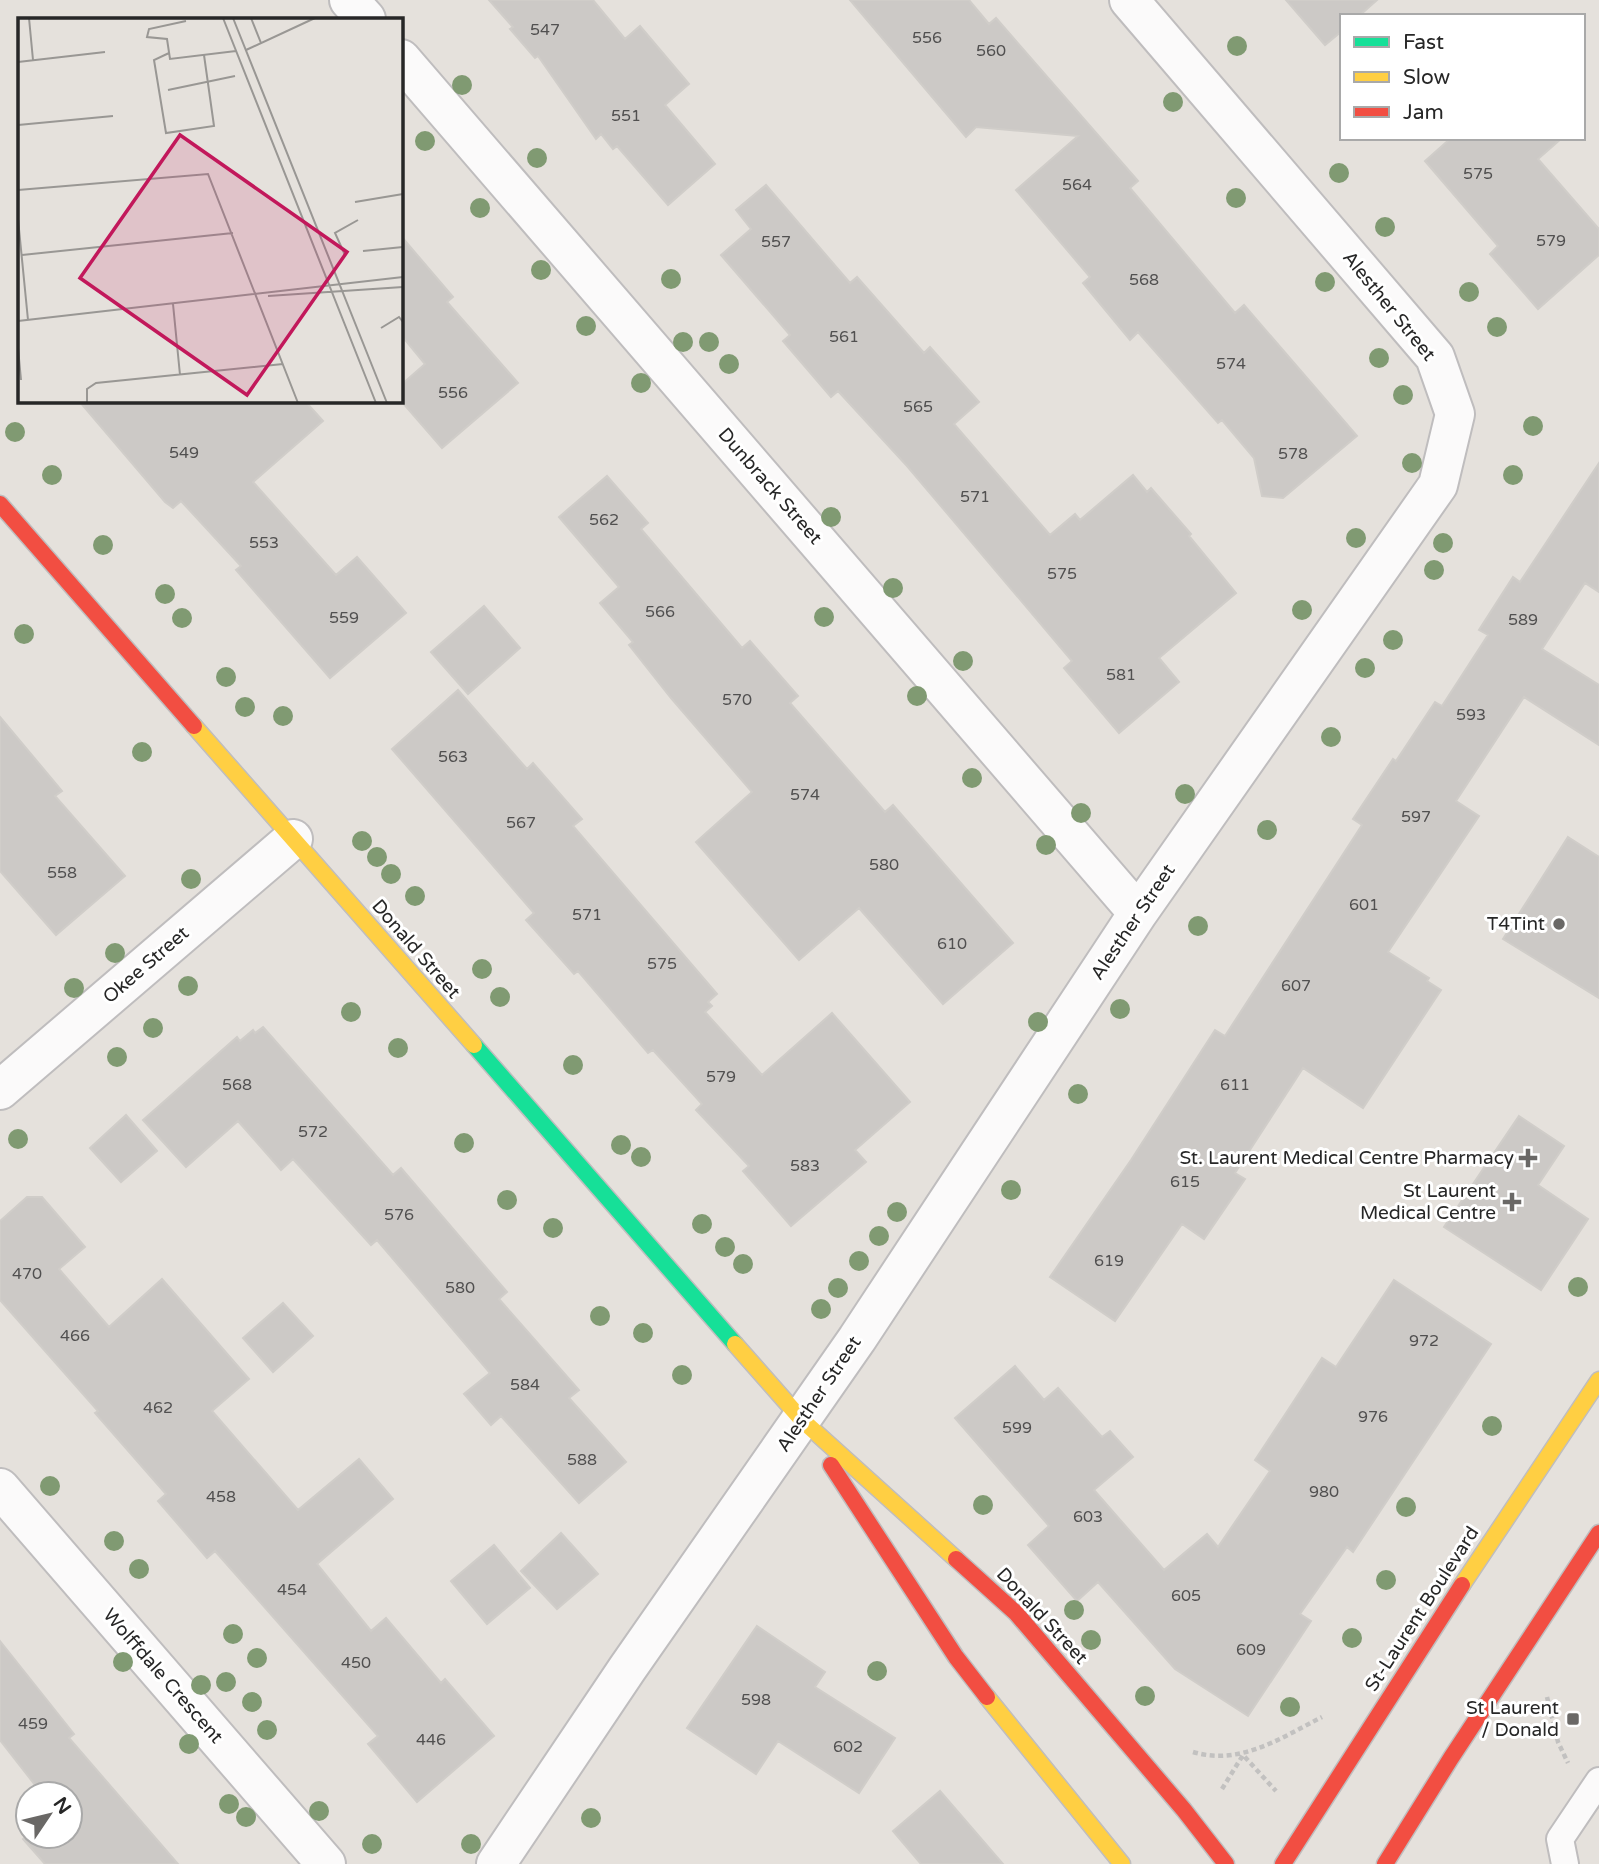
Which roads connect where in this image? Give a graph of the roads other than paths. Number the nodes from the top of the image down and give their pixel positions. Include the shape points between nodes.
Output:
1 (349, 0) edge
2 (1129, 0) edge
3 (365, 18) edge
4 (402, 60) edge
5 (0, 503) edge
6 (293, 839) junction
7 (1138, 912) junction
8 (0, 1090) edge
9 (1599, 1380) edge
10 (802, 1420) junction
11 (0, 1488) edge
12 (1599, 1533) edge
13 (1593, 1791) edge
14 (326, 1864) edge
15 (496, 1864) edge
16 (1122, 1864) edge
17 (1226, 1864) edge
18 (1283, 1864) edge
19 (1385, 1864) edge
20 (1565, 1864) edge

1 - 3 street
2 - 7 street, Alesther Street via 1435,357 1455,414 1438,485
4 - 7 street, Dunbrack Street
5 - 6 street, Donald Street
6 - 8 street, Okee Street
6 - 10 street, Donald Street
7 - 10 street, Alesther Street
9 - 18 street, St-Laurent Boulevard via 1413,1658
10 - 15 street, Alesther Street via 626,1669
10 - 16 street, Donald Street via 956,1657
10 - 17 street, Donald Street via 1017,1613
11 - 14 street, Wolffdale Crescent
12 - 19 street
13 - 20 lane via 1560,1839

